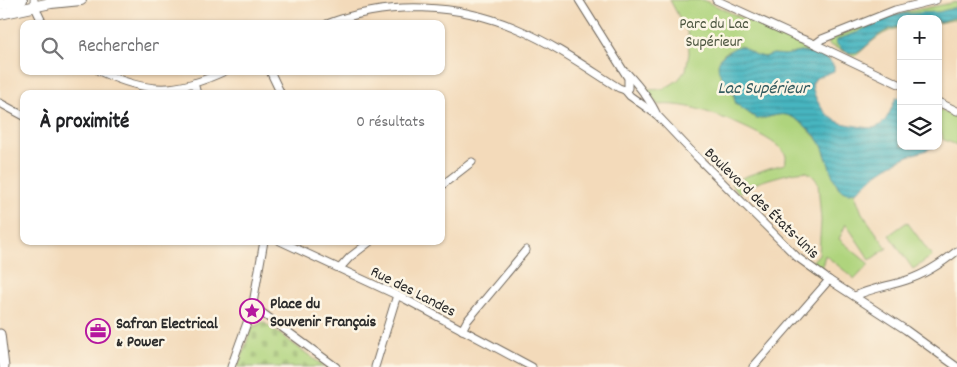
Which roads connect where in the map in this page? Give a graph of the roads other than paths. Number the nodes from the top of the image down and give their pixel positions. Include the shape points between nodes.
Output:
1 (81, 0) edge
2 (579, 0) edge
3 (716, 0) edge
4 (936, 0) edge
5 (18, 3) edge
6 (34, 3) edge
7 (407, 3) edge
8 (0, 4) edge
9 (0, 14) edge
10 (41, 20) edge
11 (337, 20) edge
12 (815, 44) junction
13 (624, 69) junction
14 (109, 75) edge
15 (215, 75) edge
16 (272, 75) edge
17 (897, 83) edge
18 (194, 84) junction
19 (640, 87) junction
20 (626, 89) junction
21 (196, 90) edge
22 (280, 90) edge
23 (0, 104) edge
24 (942, 104) edge
25 (957, 111) edge
26 (20, 114) edge
27 (657, 115) junction
28 (472, 162) dead end
29 (445, 183) edge
30 (263, 245) edge
31 (289, 245) edge
32 (366, 245) edge
33 (526, 250) dead end
34 (957, 251) edge
35 (340, 268) junction
36 (829, 280) junction
37 (397, 295) junction
38 (855, 296) junction
39 (252, 309) junction
40 (462, 330) junction
41 (0, 336) edge
42 (4, 367) edge
43 (231, 367) edge
44 (336, 367) edge
45 (375, 367) edge
46 (532, 367) edge
47 (754, 367) edge
48 (957, 367) edge

1 - 6 main road
2 - 13 street, Boulevard des États-Unis
3 - 12 street
4 - 12 street via 895,10
5 - 6 main road
5 - 8 main road
5 - 9 main road
6 - 10 street
7 - 11 street
7 - 20 street via 451,8 510,25 571,57 619,88
12 - 17 street
13 - 19 street, Boulevard des États-Unis
13 - 20 street, Boulevard des États-Unis via 628,78
14 - 18 street via 150,88
15 - 18 street
16 - 22 street
18 - 21 street
19 - 20 street via 636,84
19 - 27 street, Boulevard des États-Unis
20 - 27 street, Boulevard des États-Unis via 630,96
23 - 26 street
24 - 25 street
27 - 36 street, Boulevard des États-Unis via 797,257
28 - 29 street
30 - 39 street
31 - 35 street, Rue des Landes
32 - 35 street
33 - 40 street
34 - 38 street via 907,280
35 - 37 street, Rue des Landes
36 - 38 street, Boulevard des États-Unis
36 - 47 street
37 - 40 street, Rue des Landes
37 - 45 street
38 - 48 street, Boulevard des États-Unis
39 - 43 street
39 - 44 street via 261,312
40 - 46 street, Rue des Landes
41 - 42 street

